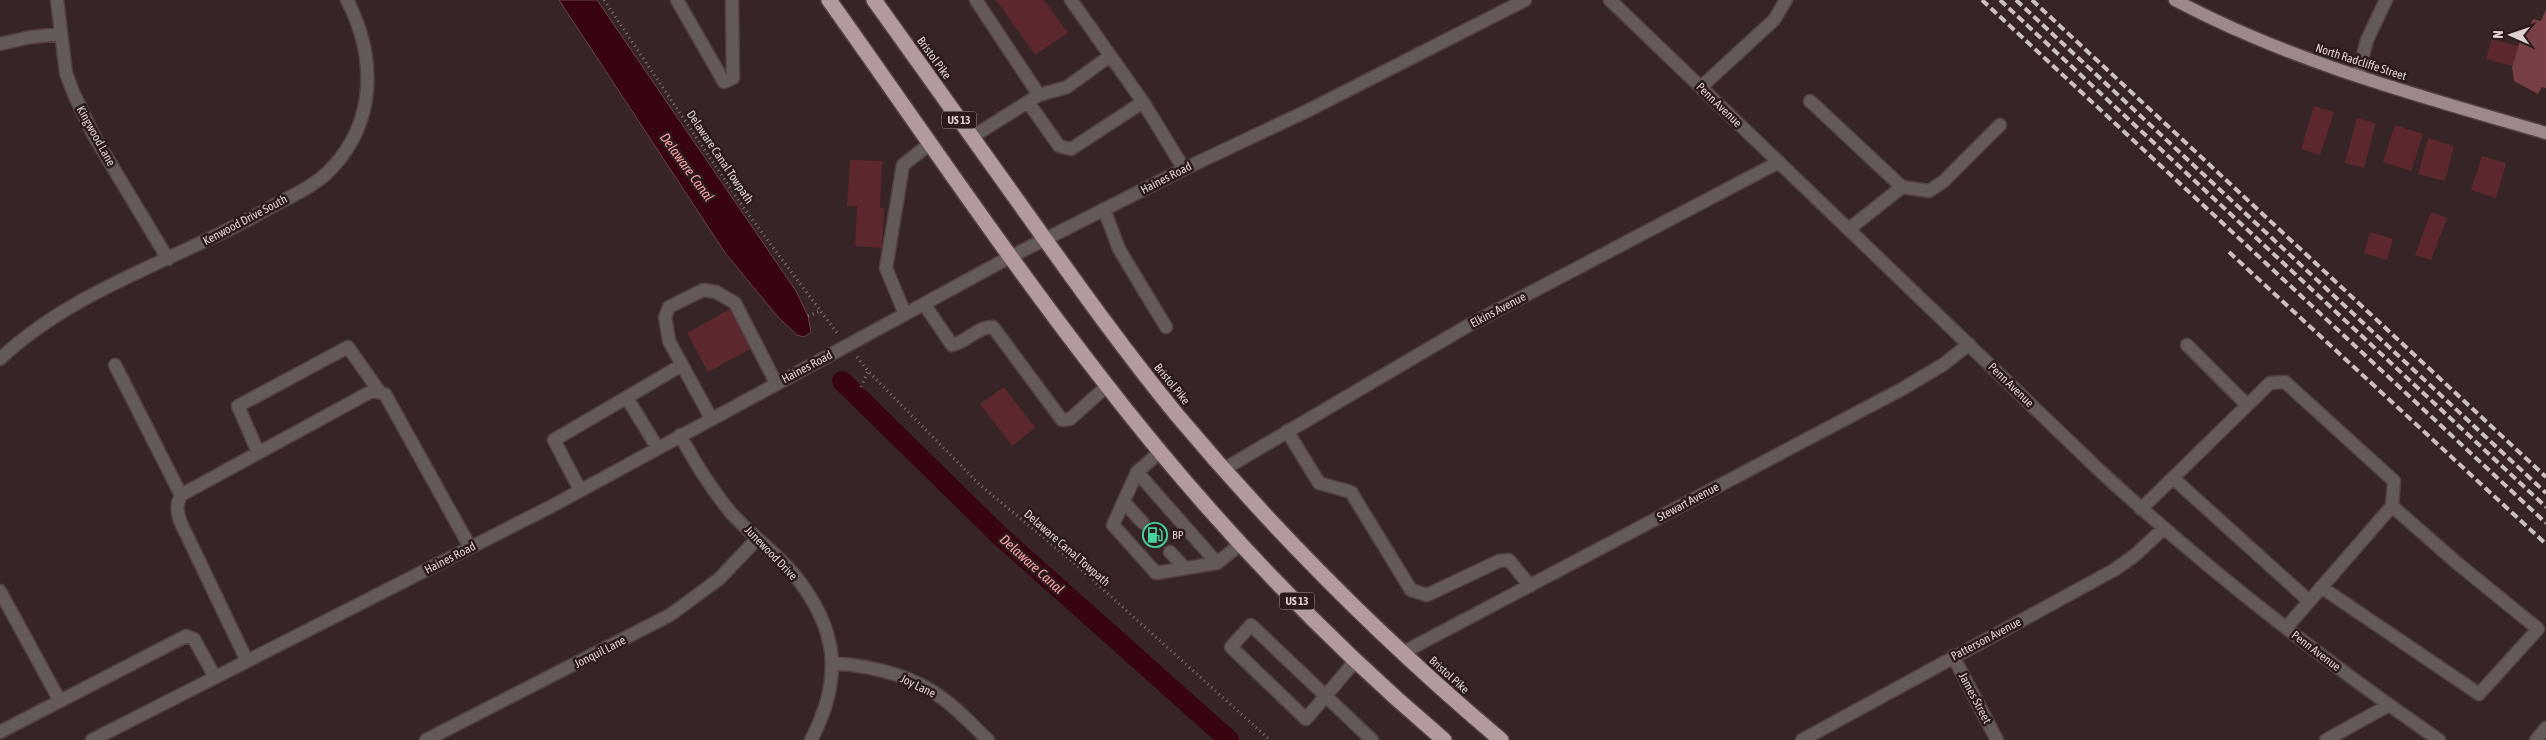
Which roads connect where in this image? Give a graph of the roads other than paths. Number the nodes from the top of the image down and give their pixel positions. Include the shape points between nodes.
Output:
1 (57, 0) edge
2 (347, 0) edge
3 (677, 0) edge
4 (732, 0) edge
5 (829, 0) edge
6 (874, 0) edge
7 (976, 0) edge
8 (1071, 0) edge
9 (1525, 0) edge
10 (1610, 0) edge
11 (1786, 0) edge
12 (2175, 0) edge
13 (2386, 0) edge
14 (60, 34) junction
15 (0, 44) edge
16 (1110, 56) junction
17 (2358, 75) junction
18 (1701, 87) junction
19 (1039, 95) junction
20 (1810, 101) dead end
21 (1028, 102) junction
22 (1143, 102) junction
23 (2000, 125) dead end
24 (2546, 133) edge
25 (972, 137) junction
26 (931, 142) junction
27 (1779, 162) junction
28 (1184, 169) junction
29 (1902, 187) junction
30 (1104, 209) junction
31 (1849, 229) junction
32 (1045, 240) junction
33 (1012, 256) junction
34 (168, 259) junction
35 (924, 304) junction
36 (905, 314) junction
37 (1166, 327) dead end
38 (1969, 344) junction
39 (2187, 345) dead end
40 (0, 358) edge
41 (115, 365) dead end
42 (682, 365) junction
43 (776, 383) junction
44 (1107, 386) junction
45 (379, 390) junction
46 (627, 398) junction
47 (2247, 405) junction
48 (711, 418) junction
49 (1288, 432) junction
50 (680, 435) junction
51 (657, 448) junction
52 (258, 452) junction
53 (1160, 452) junction
54 (1224, 469) junction
55 (1137, 472) junction
56 (2173, 478) junction
57 (580, 490) junction
58 (181, 495) junction
59 (1124, 502) junction
60 (2392, 506) junction
61 (2141, 509) junction
62 (1143, 523) tunnel mouth
63 (2163, 529) junction
64 (757, 539) junction
65 (1242, 544) junction
66 (470, 547) junction
67 (1170, 552) tunnel mouth
68 (1217, 563) junction
69 (1184, 567) junction
70 (1530, 586) junction
71 (2321, 587) junction
72 (0, 591) edge
73 (2310, 601) junction
74 (2286, 628) junction
75 (1402, 653) junction
76 (1953, 656) junction
77 (1356, 660) junction
78 (247, 661) junction
79 (833, 663) junction
80 (215, 677) junction
81 (1325, 696) junction
82 (60, 701) junction
83 (2389, 706) junction
84 (2546, 728) edge
85 (0, 732) edge
86 (92, 740) edge
87 (426, 740) edge
88 (811, 740) edge
89 (988, 740) edge
90 (1372, 740) edge
91 (1444, 740) edge
92 (1501, 740) edge
93 (1802, 740) edge
94 (1997, 740) edge
95 (2326, 740) edge
96 (2439, 740) edge
97 (2536, 740) edge

1 - 14 street, Kingwood Lane
2 - 34 street, Kenwood Drive South via 364,39 367,64 361,122 346,152 316,182
3 - 4 street via 724,82 733,78
5 - 26 highway, US 13
6 - 25 highway, Bristol Pike / US 13
7 - 19 street
8 - 16 street
9 - 28 street, Haines Road via 1309,110
10 - 18 street, Penn Avenue
11 - 18 street via 1774,20
12 - 17 main road, North Radcliffe Street via 2258,40
13 - 17 street via 2367,40
14 - 15 street
14 - 34 street, Kingwood Lane via 66,73 94,136
16 - 19 street via 1067,87
16 - 22 street
17 - 24 main road, North Radcliffe Street
18 - 27 street, Penn Avenue
19 - 21 street
20 - 29 street
21 - 22 street via 1059,146 1071,149
21 - 25 street
22 - 28 street
23 - 29 street via 1944,181 1929,191
25 - 32 highway, Bristol Pike / US 13
26 - 33 highway, US 13
26 - 36 street via 903,165 886,268
27 - 31 street, Penn Avenue
27 - 49 street, Elkins Avenue via 1468,325
28 - 30 street, Haines Road
29 - 31 street
30 - 32 street, Haines Road
30 - 37 street via 1119,249
31 - 38 street, Penn Avenue
32 - 33 street, Haines Road
32 - 54 highway, Bristol Pike / US 13 via 1127,352
33 - 35 street, Haines Road
33 - 44 highway, US 13
34 - 40 street, Kenwood Drive South via 102,290 54,318
35 - 36 street, Haines Road
35 - 44 street via 952,345 986,326 993,327 1062,420 1070,419
36 - 43 street, Haines Road
38 - 61 street, Penn Avenue
38 - 70 street, Stewart Avenue via 1944,364 1902,389
39 - 47 street
41 - 58 street
42 - 43 street via 665,329 669,307 703,290 716,292 735,303
42 - 46 street
42 - 48 street
43 - 48 street, Haines Road
44 - 53 highway, US 13
45 - 52 street via 372,390
45 - 52 street via 348,347 238,406
45 - 66 street via 386,394
46 - 51 street
46 - 57 street via 554,440
47 - 56 street
47 - 60 street via 2270,383 2285,382 2394,481
48 - 50 street, Haines Road
49 - 54 street, Elkins Avenue
49 - 70 street via 1319,483 1351,492 1411,590 1427,595 1499,561 1509,560
50 - 51 street, Haines Road
50 - 64 street, Junewood Drive via 709,485
51 - 57 street, Haines Road
52 - 58 street
53 - 55 street
53 - 65 highway, US 13
54 - 75 highway, Bristol Pike / US 13 via 1284,536
55 - 59 street
55 - 68 street
56 - 61 street
56 - 73 street
57 - 66 street, Haines Road
58 - 78 street via 177,511 180,522
59 - 62 street
59 - 69 street via 1113,524 1156,574
60 - 71 street
60 - 71 street via 2538,629 2479,694
61 - 63 street, Penn Avenue
63 - 74 street, Penn Avenue
63 - 76 street, Patterson Avenue via 2114,570
64 - 79 street, Junewood Drive via 792,573 811,598 829,639
64 - 87 street, Jonquil Lane via 720,579 670,615
65 - 68 street
65 - 77 highway, US 13
66 - 78 street, Haines Road
67 - 69 street
68 - 69 street
70 - 75 street, Stewart Avenue
71 - 73 street
72 - 82 street
73 - 74 street
74 - 83 street, Penn Avenue
75 - 92 highway, Bristol Pike / US 13
76 - 93 street, Patterson Avenue
76 - 94 street, James Street
77 - 81 street
77 - 91 highway, US 13
78 - 80 street, Haines Road
79 - 88 street, Junewood Drive via 831,692
79 - 89 street, Joy Lane via 861,665 924,686 943,698
80 - 82 street via 194,640 186,636
80 - 86 street, Haines Road
81 - 81 street via 1306,718 1231,647 1251,625
81 - 90 street
82 - 85 street
83 - 95 street
83 - 96 street, Penn Avenue
84 - 97 street

